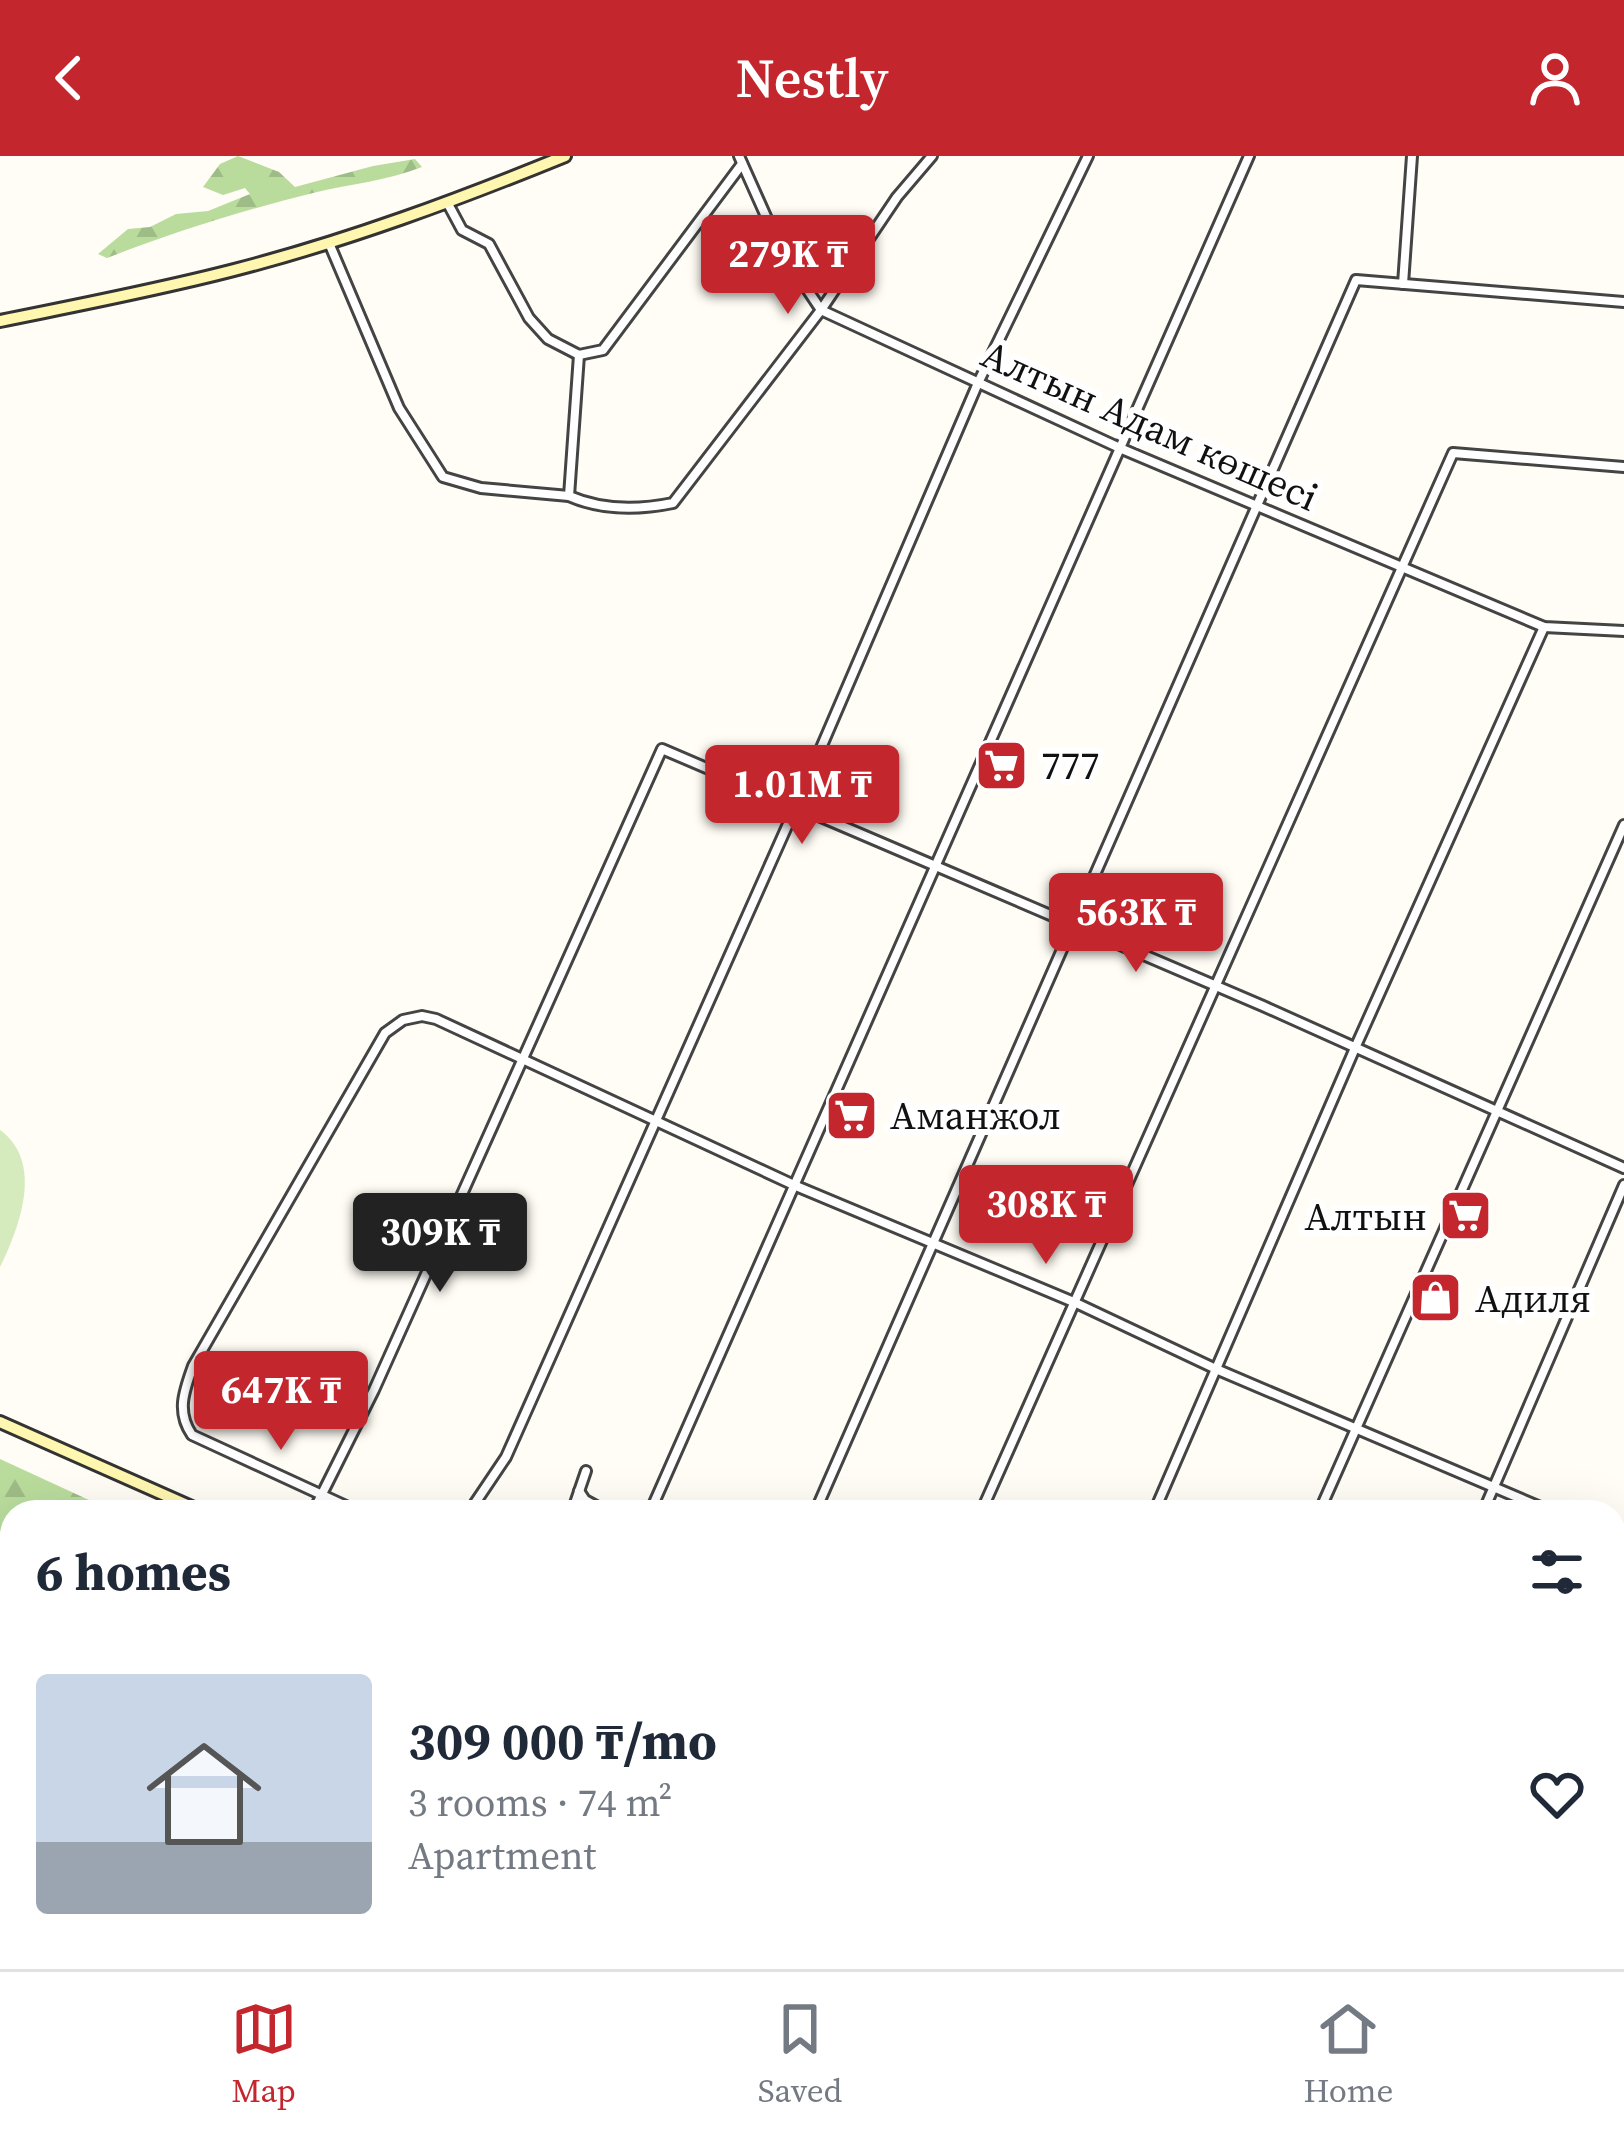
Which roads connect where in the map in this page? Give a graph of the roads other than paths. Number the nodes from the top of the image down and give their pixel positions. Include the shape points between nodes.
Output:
1 (565, 156) edge
2 (932, 156) edge
3 (1088, 156) edge
4 (1249, 156) edge
5 (1412, 156) edge
6 (741, 159) edge
7 (447, 202) junction
8 (328, 243) junction
9 (1403, 284) junction
10 (1624, 302) edge
11 (821, 310) junction
12 (0, 321) edge
13 (579, 356) junction
14 (978, 383) junction
15 (1122, 448) junction
16 (1624, 467) edge
17 (569, 496) junction
18 (1257, 505) junction
19 (1402, 566) junction
20 (1544, 627) junction
21 (1624, 631) edge
22 (796, 806) junction
23 (1624, 825) edge
24 (936, 866) junction
25 (1075, 926) junction
26 (1216, 986) junction
27 (1355, 1048) junction
28 (522, 1057) junction
29 (1495, 1110) junction
30 (657, 1121) junction
31 (1624, 1168) edge
32 (1624, 1185) edge
33 (796, 1186) junction
34 (935, 1245) junction
35 (1076, 1303) junction
36 (1216, 1369) junction
37 (0, 1422) edge
38 (1356, 1430) junction
39 (586, 1471) dead end
40 (1494, 1486) junction
41 (579, 1491) junction
42 (321, 1496) junction
43 (176, 1500) edge
44 (319, 1500) edge
45 (330, 1500) edge
46 (477, 1500) edge
47 (576, 1500) edge
48 (584, 1500) edge
49 (655, 1500) edge
50 (820, 1500) edge
51 (986, 1500) edge
52 (1159, 1500) edge
53 (1324, 1500) edge
54 (1488, 1500) edge
55 (1525, 1500) edge

1 - 7 main road
2 - 11 street
3 - 14 street
4 - 15 street
5 - 9 street
6 - 11 street via 782,250
6 - 13 street via 602,350
7 - 8 main road
7 - 13 street via 462,230 489,244 529,318
8 - 12 main road
8 - 17 street via 399,408 443,477
9 - 10 street
9 - 18 street via 1356,280
11 - 14 street, Алтын Адам көшесі
11 - 17 street via 673,502 590,506
13 - 17 street
14 - 15 street, Алтын Адам көшесі
14 - 22 street
15 - 18 street, Алтын Адам көшесі
15 - 24 street
16 - 19 street via 1453,452
18 - 19 street, Алтын Адам көшесі
18 - 25 street
19 - 20 street, Алтын Адам көшесі
19 - 26 street
20 - 21 street, Алтын Адам көшесі
20 - 27 street
22 - 24 street
22 - 28 street via 662,749
22 - 30 street
23 - 29 street
24 - 25 street
24 - 33 street
25 - 26 street
25 - 34 street
26 - 27 street
26 - 35 street
27 - 29 street
27 - 36 street
28 - 30 street
28 - 42 street
28 - 42 street via 422,1016 385,1033 193,1366 182,1402 192,1436
29 - 31 street
29 - 38 street
30 - 33 street
30 - 46 street via 506,1457
32 - 40 street
33 - 34 street
33 - 49 street
34 - 35 street
34 - 50 street
35 - 36 street
35 - 51 street
36 - 38 street
36 - 52 street
37 - 43 main road
38 - 40 street
38 - 53 street
39 - 41 street
40 - 54 street
40 - 55 street
41 - 47 street
41 - 48 street
42 - 44 street
42 - 45 street

